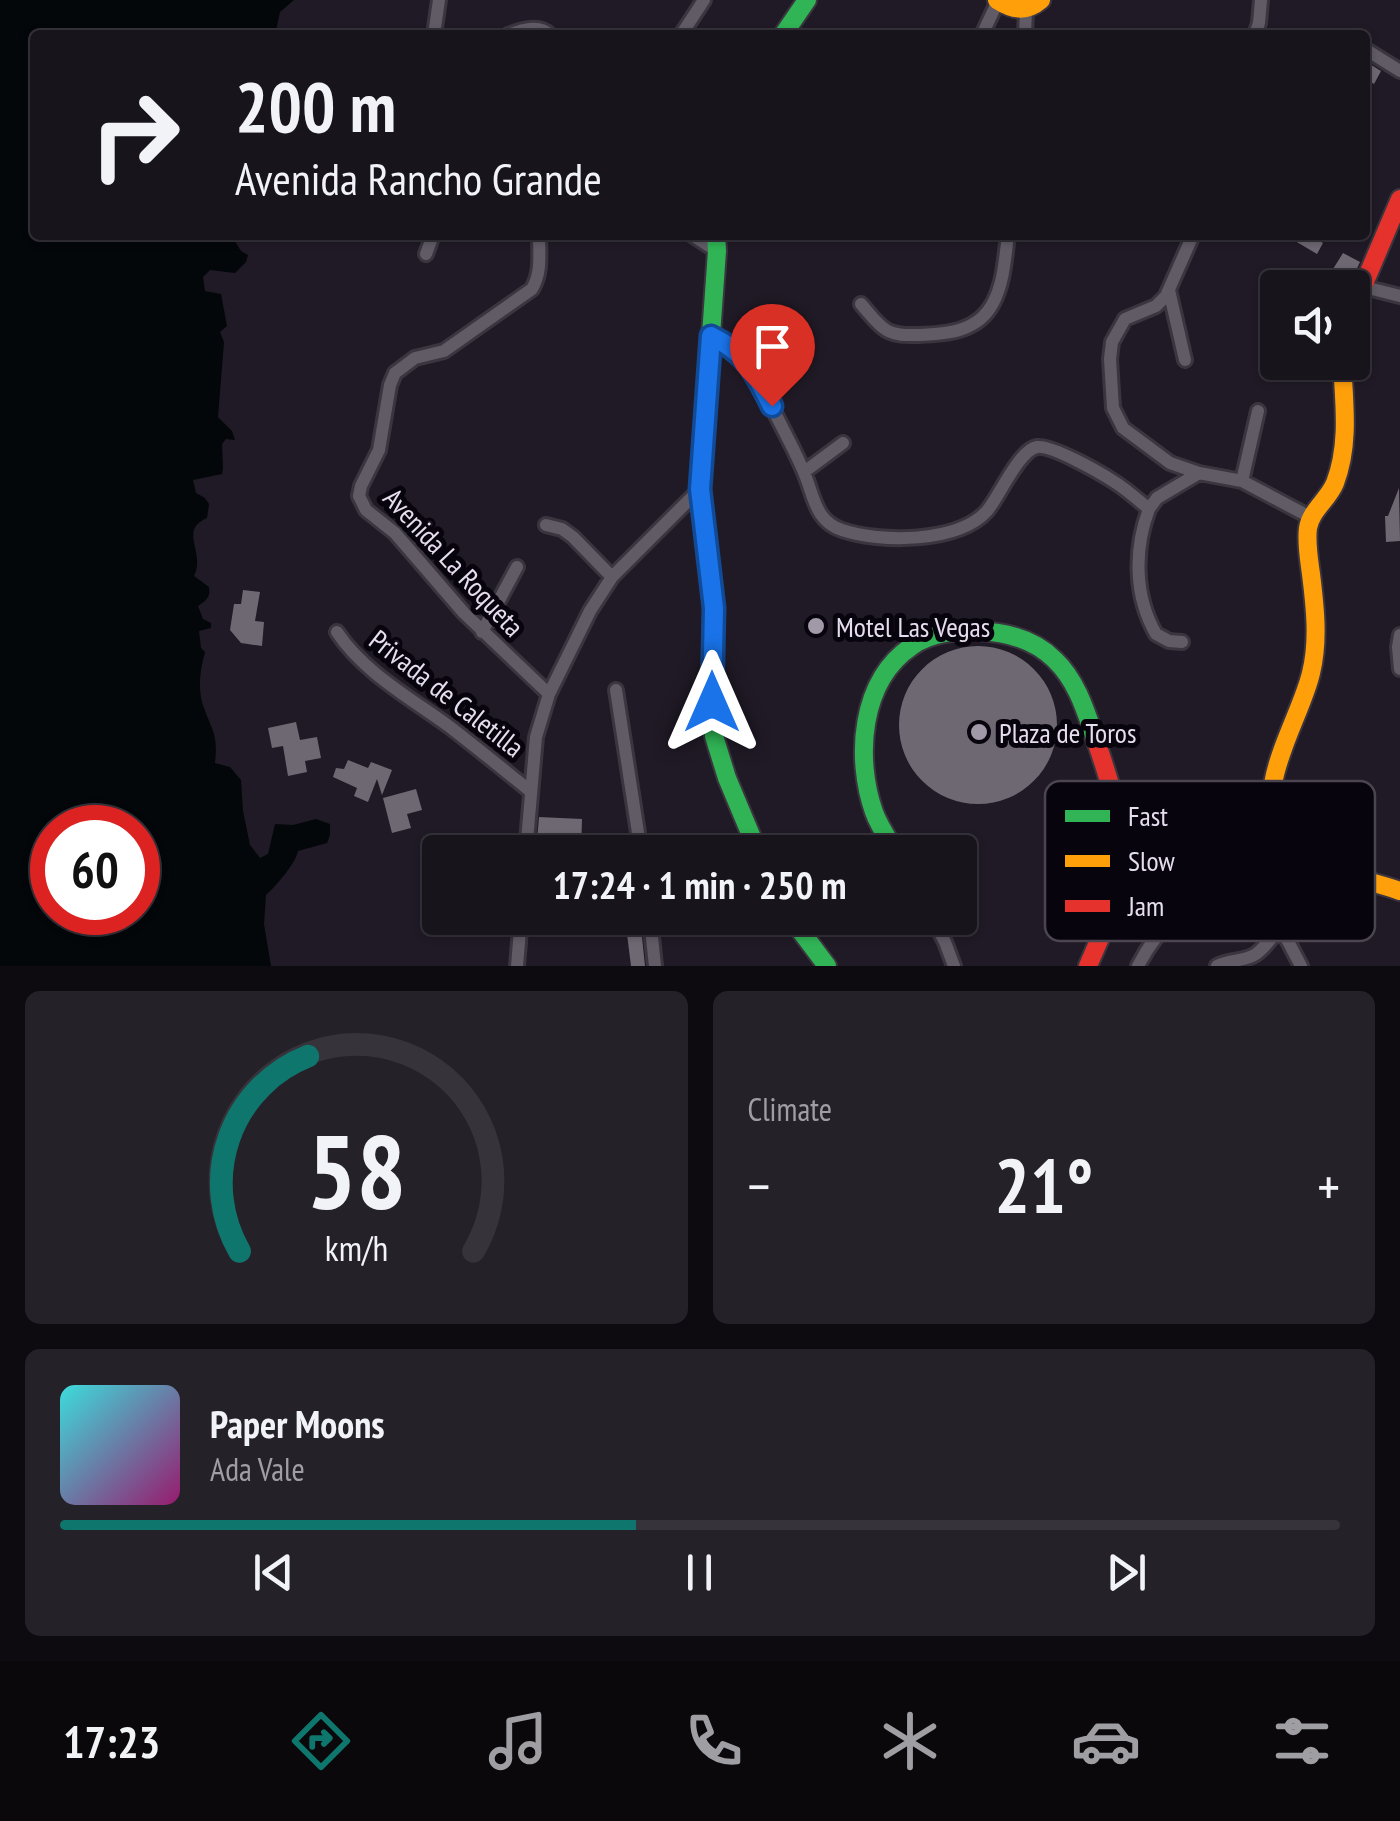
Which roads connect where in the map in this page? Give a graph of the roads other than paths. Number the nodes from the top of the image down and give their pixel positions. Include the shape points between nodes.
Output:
1 (439, 0) edge
2 (704, 0) edge
3 (807, 0) edge
4 (1262, 0) edge
5 (998, 1) edge
6 (1034, 5) edge
7 (435, 30) edge
8 (685, 30) edge
9 (787, 30) edge
10 (984, 30) edge
11 (1026, 30) edge
12 (1257, 30) edge
13 (1370, 52) edge
14 (1400, 71) edge
15 (1400, 199) edge
16 (430, 240) edge
17 (539, 240) edge
18 (703, 240) edge
19 (1007, 240) edge
20 (1191, 240) edge
21 (426, 254) dead end
22 (1370, 272) edge
23 (1370, 289) edge
24 (1169, 290) junction
25 (1400, 296) edge
26 (861, 304) dead end
27 (711, 336) junction
28 (1184, 360) dead end
29 (1343, 380) edge
30 (1258, 410) dead end
31 (843, 443) dead end
32 (804, 472) junction
33 (1198, 473) junction
34 (1242, 481) junction
35 (700, 489) junction
36 (1149, 509) junction
37 (1310, 517) junction
38 (546, 525) dead end
39 (517, 568) dead end
40 (612, 577) junction
41 (337, 632) dead end
42 (482, 632) junction
43 (1400, 634) edge
44 (1182, 642) dead end
45 (1400, 668) edge
46 (616, 690) dead end
47 (549, 694) junction
48 (1110, 781) edge
49 (1274, 781) edge
50 (529, 790) junction
51 (527, 835) edge
52 (638, 835) edge
53 (751, 835) edge
54 (886, 835) edge
55 (1375, 882) edge
56 (1400, 891) edge
57 (520, 935) edge
58 (652, 935) edge
59 (804, 935) edge
60 (941, 935) edge
61 (1098, 941) edge
62 (1155, 941) edge
63 (1268, 941) edge
64 (1288, 941) edge
65 (517, 966) edge
66 (656, 966) edge
67 (827, 966) edge
68 (954, 966) edge
69 (1088, 966) edge
70 (1138, 966) edge
71 (1217, 966) edge
72 (1301, 966) edge

1 - 7 street
2 - 8 street
3 - 9 street
4 - 12 street
5 - 6 street via 1018,10
5 - 10 street
6 - 11 street
13 - 14 street
15 - 22 street
16 - 21 street
17 - 42 street, Avenida La Roqueta via 540,270 532,289 444,351 415,358 396,372 379,450 361,486 366,510 395,532
18 - 27 street
19 - 26 street via 994,302 970,326 900,336
20 - 24 street
23 - 25 street
24 - 28 street
24 - 33 street via 1156,306 1124,318 1112,342 1112,408 1131,436
27 - 32 street via 756,373
27 - 35 street
29 - 37 street via 1343,460 1331,492
30 - 34 street
31 - 32 street
32 - 36 street via 824,520 873,536 930,538 977,521 1024,455 1042,446 1113,481
33 - 34 street
33 - 36 street
34 - 37 street
35 - 40 street
35 - 53 street via 714,608 714,736
36 - 44 street via 1138,546 1143,602 1156,634
37 - 49 street via 1316,643
38 - 40 street via 573,537
39 - 42 street
40 - 47 street
41 - 50 street, Privada de Caletilla via 387,682
42 - 47 street, Avenida La Roqueta
43 - 45 street
46 - 52 street
47 - 50 street
48 - 54 street via 1082,702 1054,660 997,632 934,636 895,659 872,700 863,754 866,785
50 - 51 street
55 - 56 street
57 - 65 street
58 - 66 street
59 - 67 street
60 - 68 street
61 - 69 street
62 - 70 street
63 - 71 street via 1257,954
64 - 72 street

